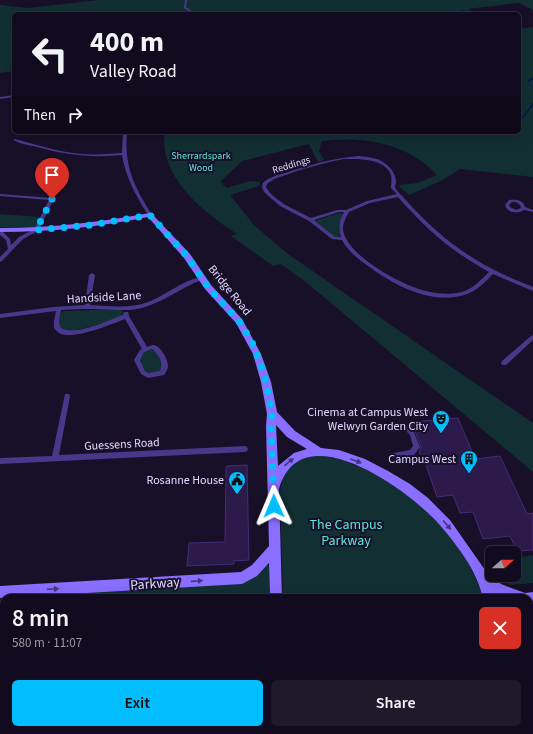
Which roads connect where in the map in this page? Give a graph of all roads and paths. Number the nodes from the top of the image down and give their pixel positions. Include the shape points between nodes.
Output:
1 (186, 0) edge
2 (192, 12) edge
3 (12, 96) edge
4 (0, 98) edge
5 (126, 134) edge
6 (15, 140) dead end
7 (124, 154) junction
8 (0, 194) edge
9 (400, 195) junction
10 (523, 208) dead end
11 (347, 211) junction
12 (533, 211) edge
13 (150, 215) junction
14 (311, 220) junction
15 (36, 230) junction
16 (0, 231) edge
17 (343, 239) junction
18 (10, 249) junction
19 (0, 260) edge
20 (493, 271) junction
21 (92, 275) dead end
22 (202, 278) junction
23 (533, 289) edge
24 (87, 307) junction
25 (128, 308) junction
26 (59, 309) junction
27 (0, 316) edge
28 (126, 316) junction
29 (533, 337) edge
30 (145, 349) junction
31 (504, 363) dead end
32 (67, 396) dead end
33 (272, 414) junction
34 (389, 429) dead end
35 (245, 449) dead end
36 (318, 451) junction
37 (396, 455) dead end
38 (55, 458) junction
39 (0, 461) edge
40 (274, 489) junction
41 (274, 549) junction
42 (480, 572) junction
43 (0, 592) edge
44 (276, 594) edge
45 (488, 594) edge
46 (511, 594) edge

1 - 2 street via 185,7
3 - 4 street
5 - 7 street
6 - 7 street via 80,156
7 - 13 street via 130,179
8 - 15 street via 52,199
9 - 11 street via 369,202
9 - 14 street, Reddings via 393,188 394,177 389,168 362,158 336,160 273,178 266,183 265,189 276,200
9 - 20 street via 421,220 442,239
10 - 12 street
11 - 14 street
11 - 17 street via 341,224
13 - 15 main road via 91,225
13 - 22 main road, Bridge Road via 187,256
14 - 17 street, Reddings via 334,238
15 - 16 main road
15 - 18 street
16 - 18 street via 8,240
17 - 20 street via 358,256 395,281 433,294 464,293 478,286
18 - 19 street
20 - 23 street
21 - 24 street
22 - 25 street, Handside Lane via 149,304
22 - 33 main road, Bridge Road via 239,321 252,342 262,368
24 - 25 street, Handside Lane
24 - 26 street, Handside Lane
25 - 28 street
26 - 27 street, Handside Lane
26 - 28 street via 56,324 63,333 87,330
28 - 30 street
29 - 31 street
30 - 30 street via 156,348 165,363 164,370 151,376 143,372 137,360
32 - 38 street
33 - 36 main road via 291,434
33 - 40 main road, Bridge Road
34 - 37 street via 407,428 412,431 417,448 412,454
35 - 38 street, Guessens Road
40 -> 36 main road via 280,473 290,461 303,454
36 -> 42 main road via 358,461 409,489 432,508 449,527
38 - 39 street, Guessens Road
40 - 41 main road, Bridge Road
43 -> 41 main road, Parkway via 242,578 260,567
41 - 44 main road, Bridge Road
42 - 45 main road
42 - 46 main road via 497,588

